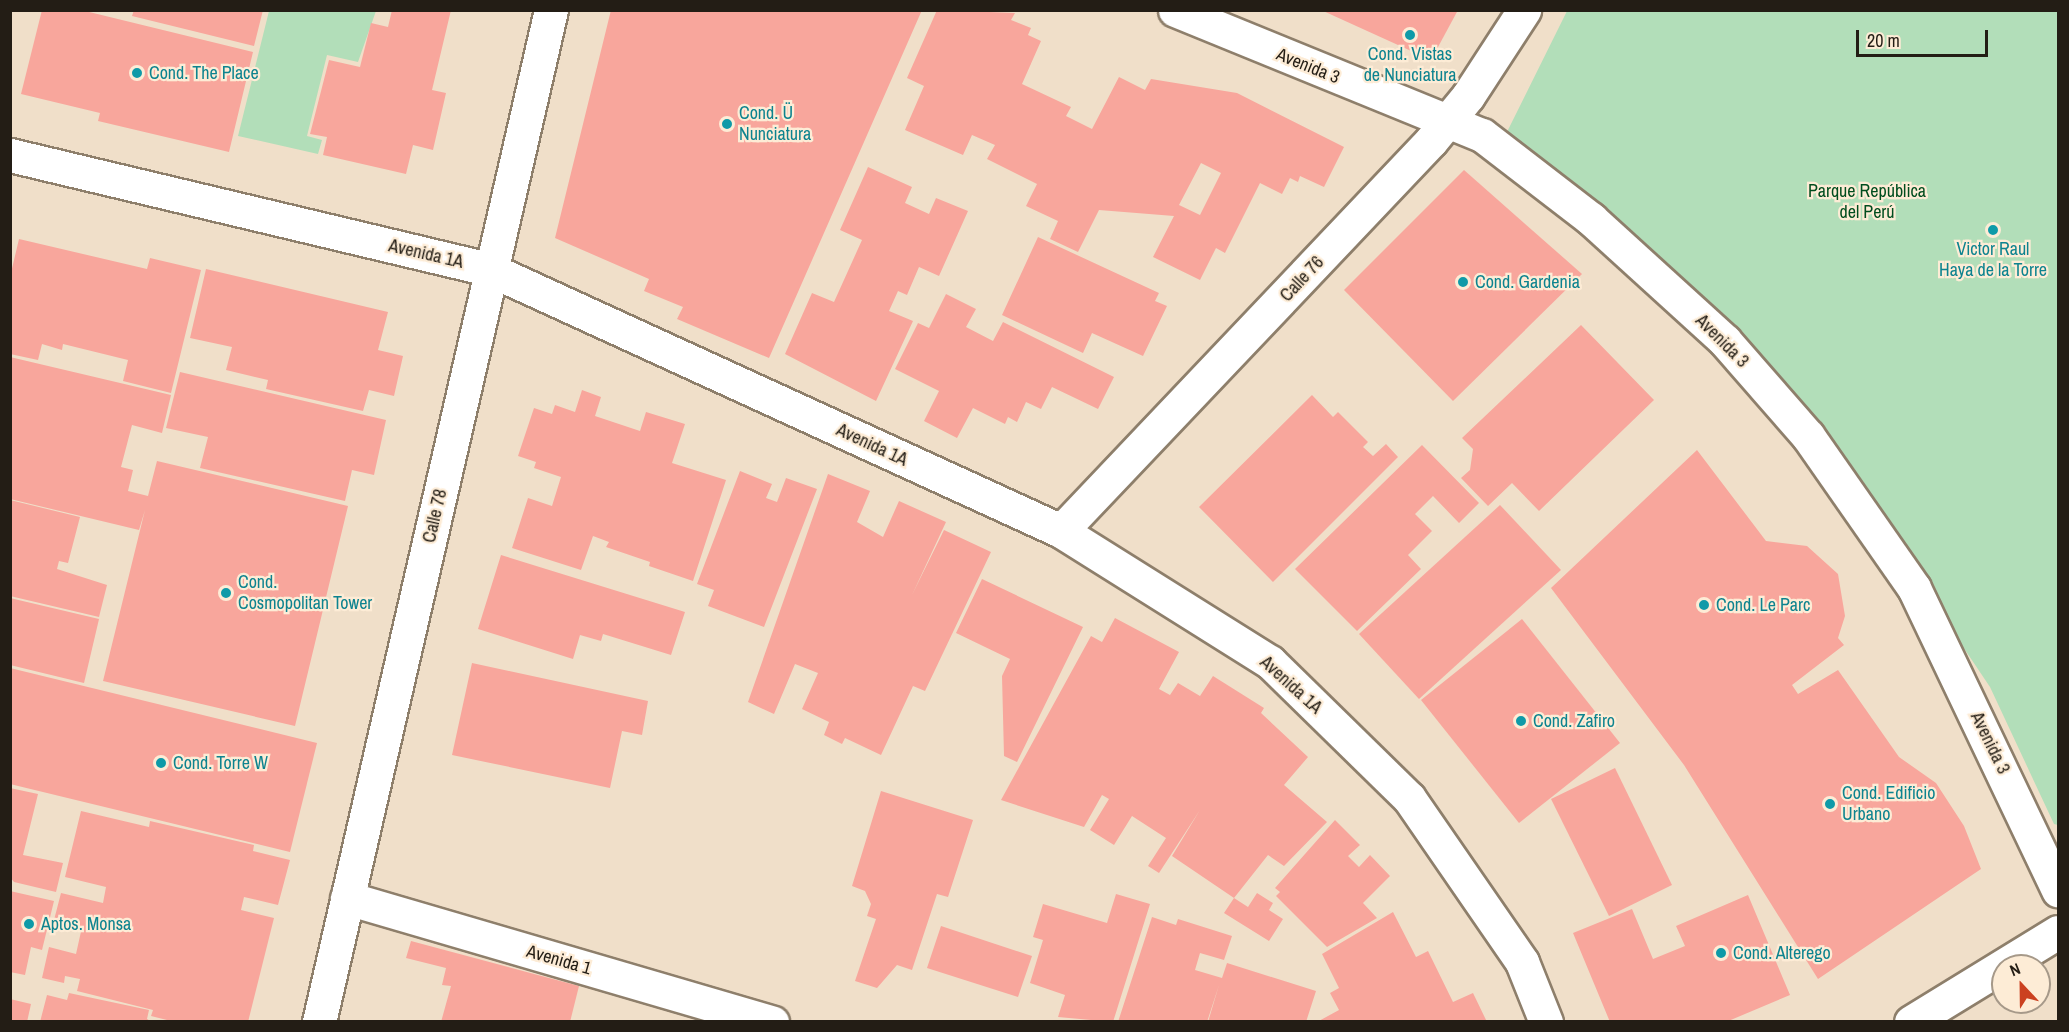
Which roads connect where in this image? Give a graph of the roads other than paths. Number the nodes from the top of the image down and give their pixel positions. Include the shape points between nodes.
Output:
1 (551, 10) edge
2 (1175, 10) edge
3 (1524, 10) edge
4 (1450, 119) junction
5 (10, 155) edge
6 (491, 270) junction
7 (1061, 531) junction
8 (2058, 890) edge
9 (347, 898) junction
10 (2058, 932) edge
11 (319, 1022) edge
12 (772, 1022) edge
13 (1546, 1022) edge
14 (1911, 1022) edge

1 - 6 street, Calle 78
2 - 4 street, Avenida 3 via 1409,107
3 - 4 street, Calle 76
4 - 7 street, Calle 76
4 - 8 street, Avenida 3 via 1482,135 1591,219 1725,341 1808,436 1914,588
5 - 6 street, Avenida 1A
6 - 7 street, Avenida 1A
6 - 9 street, Calle 78
7 - 13 street, Avenida 1A via 1270,662 1409,798 1522,962
9 - 11 street, Calle 78
9 - 12 street, Avenida 1
10 - 14 street

